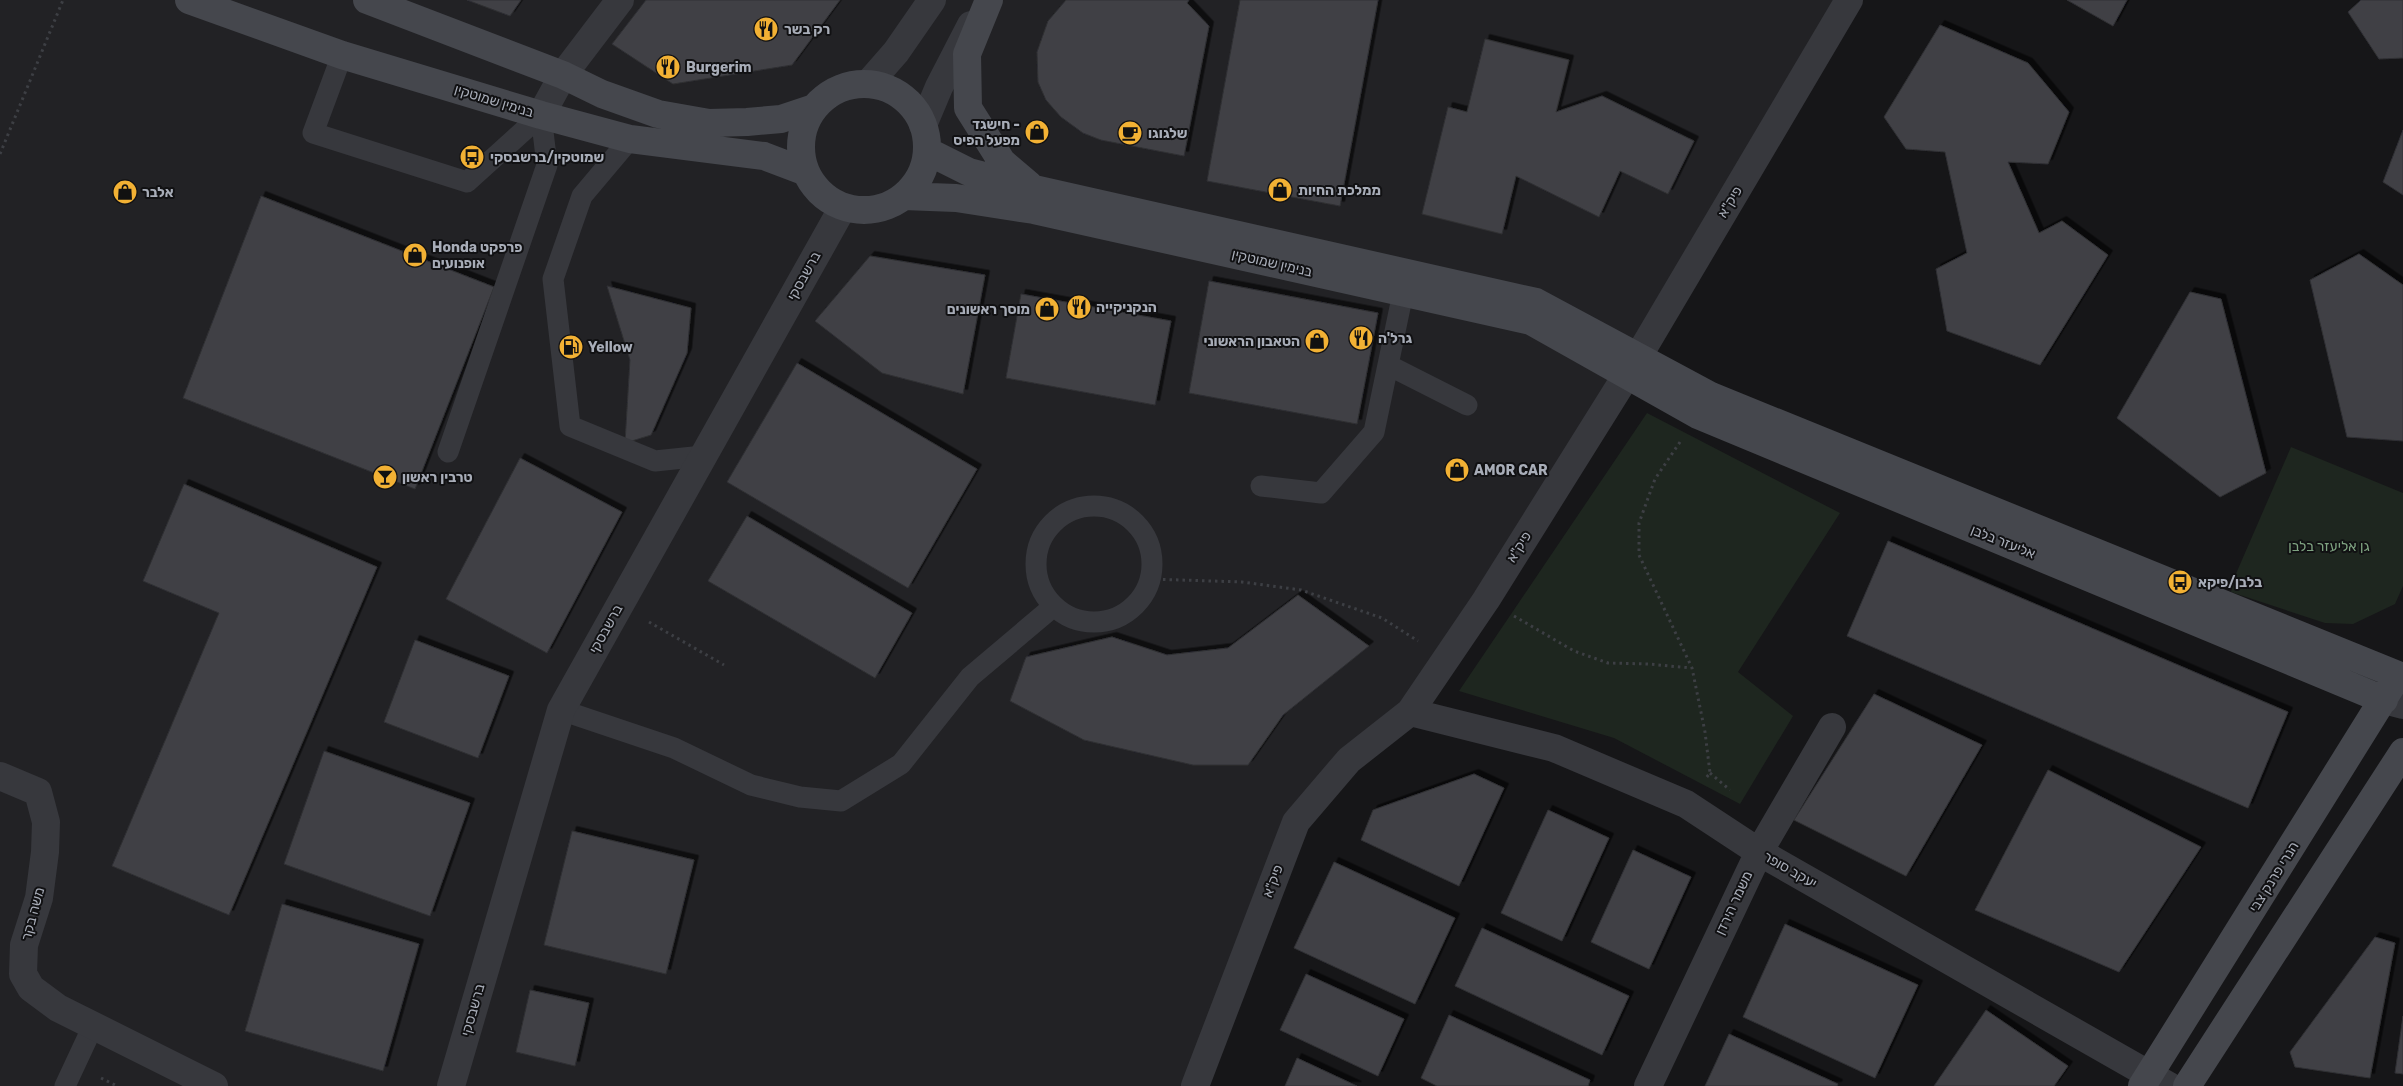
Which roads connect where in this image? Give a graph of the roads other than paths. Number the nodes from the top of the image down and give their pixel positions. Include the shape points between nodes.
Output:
1 (189, 0) edge
2 (367, 0) edge
3 (620, 0) edge
4 (932, 0) edge
5 (983, 0) edge
6 (988, 0) edge
7 (1849, 0) edge
8 (342, 54) junction
9 (563, 75) junction
10 (868, 84) junction
11 (814, 108) junction
12 (541, 115) junction
13 (925, 138) junction
14 (630, 139) junction
15 (806, 172) junction
16 (1034, 189) junction
17 (904, 196) junction
18 (843, 207) junction
19 (1403, 293) junction
20 (1388, 365) junction
21 (1632, 366) junction
22 (1467, 405) dead end
23 (448, 452) dead end
24 (703, 456) junction
25 (1261, 486) dead end
26 (1054, 606) junction
27 (2401, 673) edge
28 (2394, 702) edge
29 (561, 710) junction
30 (1410, 712) junction
31 (1832, 727) dead end
32 (2403, 752) edge
33 (0, 776) edge
34 (1759, 852) junction
35 (92, 1026) junction
36 (2154, 1082) edge
37 (65, 1086) edge
38 (214, 1086) edge
39 (451, 1086) edge
40 (1195, 1086) edge
41 (1648, 1086) edge
42 (2187, 1086) edge

1 - 8 street, בנימין שמוטקין
2 - 9 street
3 - 9 street
4 - 10 street via 896,52
5 - 13 street via 939,86
6 - 16 street via 967,54 968,108 1002,162
7 - 21 street, פיק"א
8 - 12 street, בנימין שמוטקין
8 - 12 lane via 313,133 467,182
9 - 11 street via 602,94 658,114 708,123 781,119
9 - 12 street
10 - 11 street via 838,89
10 - 13 street via 901,97 916,112
11 - 15 street via 801,139
12 - 14 street, בנימין שמוטקין
12 - 23 lane via 547,165
13 - 16 street, בנימין שמוטקין via 969,172
13 - 17 street via 924,168
14 - 15 street, בנימין שמוטקין via 764,156
14 - 24 lane via 582,196 553,280 570,426 655,461
15 - 18 street via 821,193
16 - 21 street, בנימין שמוטקין via 1536,302
17 - 18 street via 875,209
17 - 19 street, בנימין שמוטקין via 956,198 1034,210
18 - 24 street, ברשבסקי
19 - 20 lane
19 - 21 street, בנימין שמוטקין via 1531,321
20 - 22 lane
20 - 25 lane via 1374,432 1321,493
21 - 27 street, אליעזר בלבן
21 - 28 street, אליעזר בלבן via 1698,416
21 - 30 street, פיק"א via 1486,600
24 - 29 street, ברשבסקי
26 - 26 lane via 1043,592 1036,556 1052,524 1084,506 1102,506 1119,511 1135,523 1147,539 1152,559 1150,578 1142,597 1128,611 1110,620 1090,622 1071,617
26 - 29 lane via 970,677 901,764 841,801 800,797 751,785 674,748
27 - 28 street, הנרי פרנק צבי
28 - 36 street, הנרי פרנק צבי
29 - 39 street, ברשבסקי
30 - 34 street, יעקב סופר via 1554,748 1686,804
30 - 40 street, פיק"א via 1349,760 1296,822
31 - 34 street, משמר הירדן
32 - 42 street
33 - 35 street, משה בקר via 38,792 46,822 40,898 24,945 23,974 31,988 58,1008
34 - 36 street, יעקב סופר
34 - 41 street, משמר הירדן
35 - 37 lane
35 - 38 street, משה בקר

